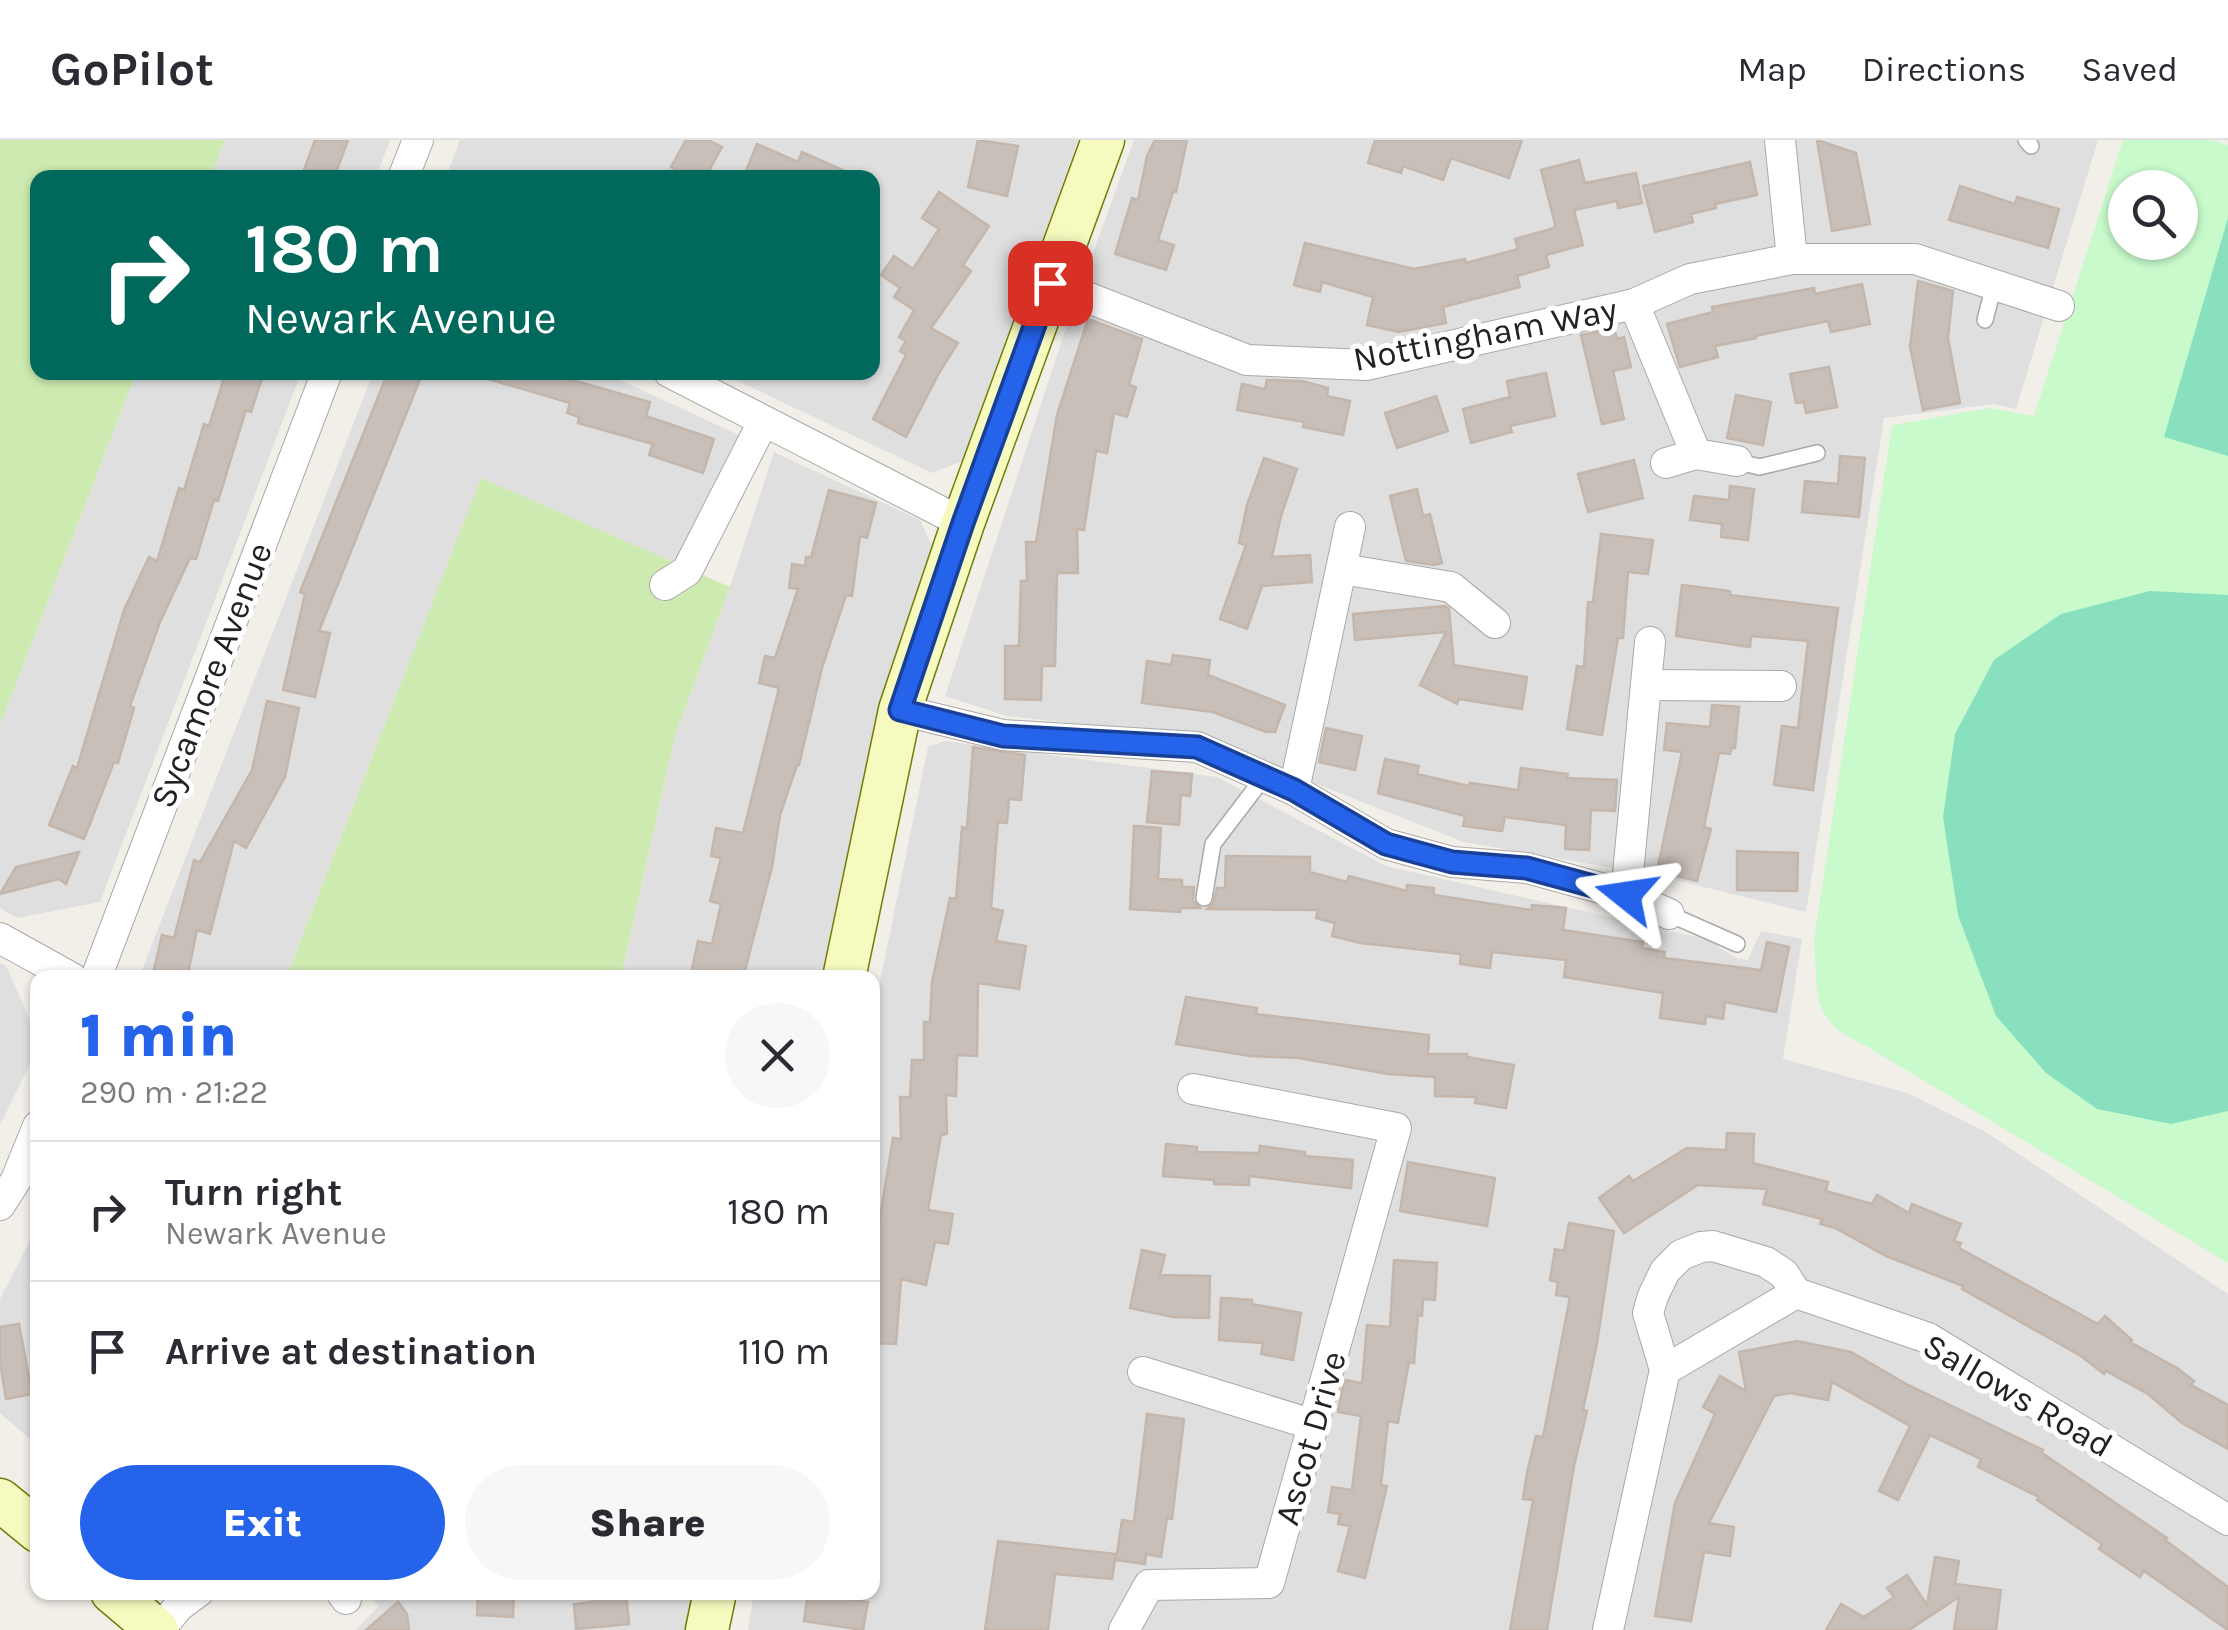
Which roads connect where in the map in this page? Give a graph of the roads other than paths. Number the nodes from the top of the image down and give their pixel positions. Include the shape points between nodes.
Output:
1 (418, 140) edge
2 (1103, 140) edge
3 (1780, 140) edge
4 (406, 170) edge
5 (1792, 258) junction
6 (1050, 283) junction
7 (1994, 285) junction
8 (1634, 304) junction
9 (2059, 306) dead end
10 (1985, 320) dead end
11 (323, 380) edge
12 (684, 380) edge
13 (762, 422) junction
14 (1818, 453) dead end
15 (1696, 454) junction
16 (1736, 461) joint
17 (1666, 463) dead end
18 (963, 523) junction
19 (1350, 527) dead end
20 (1342, 569) junction
21 (665, 585) dead end
22 (1495, 623) dead end
23 (1650, 642) dead end
24 (1646, 685) junction
25 (1781, 686) dead end
26 (900, 710) junction
27 (1264, 777) junction
28 (1294, 790) junction
29 (1626, 895) junction
30 (1204, 898) dead end
31 (1670, 914) joint
32 (0, 938) edge
33 (1737, 944) dead end
34 (58, 970) edge
35 (99, 970) edge
36 (846, 970) edge
37 (1193, 1089) dead end
38 (30, 1152) edge
39 (18, 1192) edge
40 (1796, 1293) junction
41 (1665, 1370) junction
42 (1143, 1372) dead end
43 (1314, 1425) junction
44 (1, 1502) edge
45 (2228, 1520) edge
46 (30, 1525) edge
47 (122, 1600) edge
48 (187, 1600) edge
49 (713, 1600) edge
50 (158, 1630) edge
51 (707, 1630) edge
52 (1124, 1630) edge
53 (1608, 1630) edge

1 - 4 street
2 - 6 street
3 - 5 street
5 - 7 street, Nottingham Way via 1916,260
5 - 8 street, Nottingham Way via 1690,279
6 - 8 street, Nottingham Way via 1247,360 1367,365
6 - 18 street
7 - 9 street, Nottingham Way
7 - 10 lane
8 - 15 street, Nottingham Way
11 - 35 street, Sycamore Avenue
12 - 13 street
13 - 18 street
13 - 21 street via 686,570
14 - 16 lane via 1760,468
15 - 16 street
15 - 17 street
18 - 26 street
19 - 20 street
20 - 22 street via 1451,587
20 - 28 street
23 - 24 street
24 - 25 street
24 - 29 street
26 - 27 street via 1003,736 1197,747
26 - 36 street
27 - 28 street
27 - 30 lane via 1213,844
28 - 29 street via 1386,844 1452,862 1527,868
29 - 31 street
31 - 33 lane
32 - 34 street
37 - 43 street, Ascot Drive via 1396,1128
38 - 39 street
40 - 41 street
40 - 41 street via 1766,1262 1713,1246 1681,1255 1652,1296 1648,1314
40 - 45 street, Sallows Road via 1928,1338
41 - 53 street
42 - 43 street
43 - 52 street, Ascot Drive via 1269,1583 1149,1586
44 - 46 street
47 - 50 street
48 - 50 street
49 - 51 street

